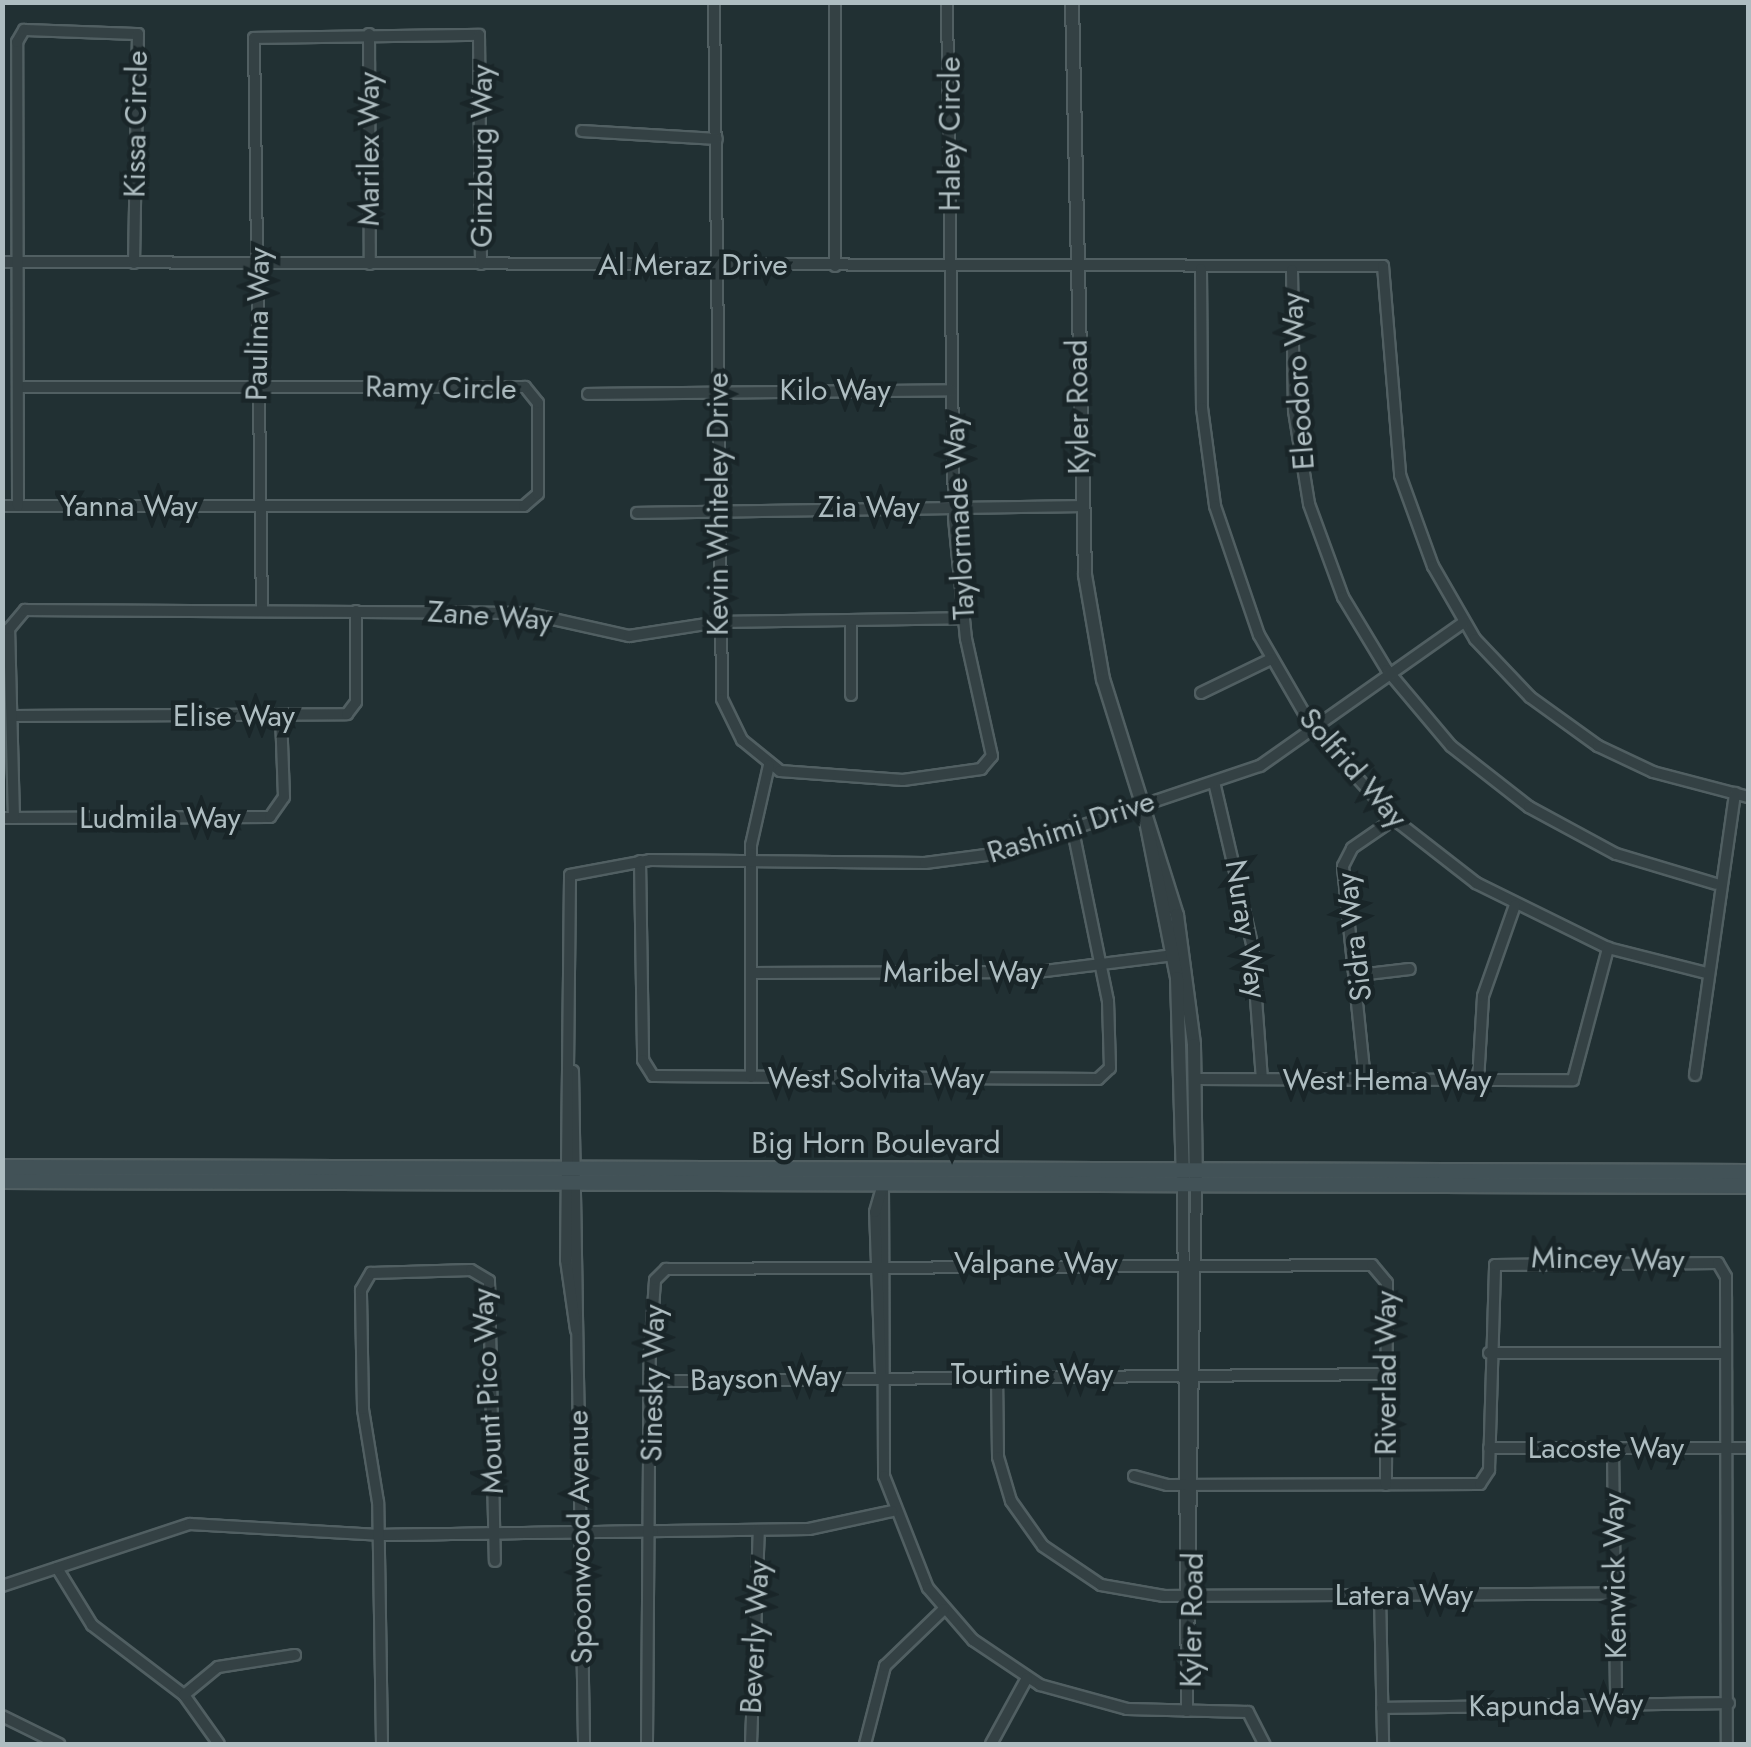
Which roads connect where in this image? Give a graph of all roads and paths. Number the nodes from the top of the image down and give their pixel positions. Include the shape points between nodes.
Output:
1 (714, 2) edge
2 (834, 2) edge
3 (947, 2) edge
4 (1072, 2) edge
5 (369, 34) junction
6 (254, 38) joint
7 (582, 131) dead end
8 (717, 138) junction
9 (2, 262) edge
10 (18, 262) junction
11 (134, 262) junction
12 (258, 263) junction
13 (370, 264) junction
14 (482, 264) junction
15 (717, 265) junction
16 (835, 266) junction
17 (951, 266) junction
18 (1076, 268) junction
19 (1200, 269) junction
20 (1292, 270) junction
21 (18, 386) junction
22 (257, 386) junction
23 (718, 390) junction
24 (952, 390) junction
25 (588, 394) dead end
26 (2, 506) edge
27 (18, 506) junction
28 (256, 506) junction
29 (954, 506) junction
30 (1080, 506) junction
31 (718, 507) junction
32 (637, 513) dead end
33 (262, 611) junction
34 (356, 611) junction
35 (963, 618) junction
36 (718, 622) junction
37 (851, 622) junction
38 (1464, 622) junction
39 (1271, 659) junction
40 (1390, 676) junction
41 (1200, 693) dead end
42 (852, 695) dead end
43 (14, 716) junction
44 (281, 717) junction
45 (1315, 732) junction
46 (769, 765) junction
47 (1214, 782) junction
48 (1734, 793) junction
49 (1748, 797) edge
50 (1143, 804) junction
51 (8, 818) edge
52 (1394, 819) junction
53 (1072, 826) junction
54 (640, 861) junction
55 (751, 861) junction
56 (570, 875) joint
57 (1716, 884) junction
58 (1515, 906) junction
59 (1608, 948) junction
60 (1174, 955) junction
61 (1104, 966) junction
62 (1410, 969) dead end
63 (751, 972) junction
64 (1706, 972) junction
65 (1359, 975) junction
66 (1694, 1074) dead end
67 (751, 1077) junction
68 (1196, 1079) junction
69 (1262, 1080) junction
70 (1365, 1080) junction
71 (1478, 1081) junction
72 (2, 1167) edge
73 (1748, 1172) edge
74 (573, 1176) junction
75 (1189, 1179) junction
76 (2, 1182) edge
77 (883, 1184) junction
78 (1748, 1186) edge
79 (875, 1262) junction
80 (889, 1262) junction
81 (1189, 1263) junction
82 (1490, 1353) junction
83 (1726, 1353) junction
84 (881, 1374) junction
85 (997, 1374) junction
86 (1188, 1374) junction
87 (1387, 1374) junction
88 (650, 1381) junction
89 (1489, 1448) junction
90 (1613, 1448) junction
91 (1724, 1448) junction
92 (1748, 1448) edge
93 (1134, 1476) dead end
94 (1188, 1485) junction
95 (1386, 1485) junction
96 (892, 1512) junction
97 (759, 1530) junction
98 (580, 1532) junction
99 (653, 1532) junction
100 (379, 1534) junction
101 (494, 1534) junction
102 (495, 1561) dead end
103 (57, 1568) junction
104 (2, 1586) edge
105 (1615, 1594) junction
106 (1380, 1595) junction
107 (1187, 1596) junction
108 (944, 1609) junction
109 (294, 1655) dead end
110 (1027, 1678) junction
111 (184, 1695) junction
112 (1729, 1703) junction
113 (1616, 1704) junction
114 (1382, 1708) junction
115 (1187, 1711) junction
116 (2, 1716) edge
117 (59, 1744) edge
118 (218, 1744) edge
119 (382, 1744) edge
120 (584, 1744) edge
121 (647, 1744) edge
122 (751, 1744) edge
123 (864, 1744) edge
124 (991, 1744) edge
125 (1264, 1744) edge
126 (1383, 1744) edge
127 (1726, 1744) edge

1 - 8 street, Kevin Whiteley Drive
2 - 16 street
3 - 17 street, Haley Circle
4 - 18 street, Kyler Road
5 - 6 street, Ginzburg Way
5 - 13 street, Marilex Way
5 - 14 street, Ginzburg Way via 482,40
6 - 12 street, Paulina Way
7 - 8 street
8 - 15 street, Kevin Whiteley Drive
9 - 10 street, Al Meraz Drive
10 - 11 street, Al Meraz Drive
10 - 11 street, Kissa Circle via 17,42 33,28 138,34
10 - 21 street
11 - 12 street, Al Meraz Drive
12 - 13 street, Al Meraz Drive
12 - 22 street, Paulina Way
13 - 14 street, Al Meraz Drive
14 - 15 street, Al Meraz Drive
15 - 16 street, Al Meraz Drive
15 - 23 street, Kevin Whiteley Drive
16 - 17 street, Al Meraz Drive
17 - 18 street, Al Meraz Drive
17 - 24 street, Taylormade Way
18 - 19 street, Al Meraz Drive
18 - 30 street, Kyler Road
19 - 20 street, Al Meraz Drive
19 - 39 street, Solfrid Way via 1209,476
20 - 38 street, Al Meraz Drive via 1383,266 1400,475
20 - 40 street, Eleodoro Way via 1294,411 1309,504 1343,598
21 - 22 street
21 - 27 street
22 - 28 street, Paulina Way
22 - 28 street, Ramy Circle via 526,387 538,403 538,494 524,506
23 - 24 street, Kilo Way
23 - 25 street, Kilo Way
23 - 31 street, Kevin Whiteley Drive
24 - 29 street, Taylormade Way
26 - 27 street, Yanna Way
27 - 28 street, Yanna Way
28 - 33 street, Paulina Way
29 - 30 street, Zia Way
29 - 31 street, Zia Way
29 - 35 street, Taylormade Way
30 - 50 street, Kyler Road via 1096,644
31 - 32 street, Zia Way
31 - 36 street, Kevin Whiteley Drive
33 - 34 street, Zane Way
33 - 43 street, Zane Way via 15,617
34 - 36 street, Zane Way via 526,612 629,636
34 - 44 street, Elise Way via 352,710
35 - 37 street, Zane Way
35 - 46 street, Taylormade Way via 988,764 903,780 804,778
36 - 37 street, Zane Way
36 - 46 street, Kevin Whiteley Drive via 725,710
37 - 42 street
38 - 40 street, Rashimi Drive
38 - 48 street via 1515,684 1598,746
39 - 41 street
39 - 45 street, Solfrid Way
40 - 45 street, Rashimi Drive
40 - 57 street, Eleodoro Way via 1451,746 1529,807 1616,854
43 - 44 street, Elise Way
43 - 51 street
44 - 51 street, Ludmila Way via 284,797 270,817
45 - 47 street, Rashimi Drive
45 - 52 street, Solfrid Way
46 - 55 street
47 - 50 street, Rashimi Drive
47 - 69 street, Nuray Way via 1252,944
48 - 49 street
48 - 57 street
50 - 53 street, Rashimi Drive
50 - 60 street, Kyler Road
50 - 68 street, Kyler Road via 1178,914
52 - 58 street, Solfrid Way
52 - 65 street, Sidra Way via 1344,862
53 - 55 street, Rashimi Drive via 963,861
53 - 61 street
54 - 55 street, Rashimi Drive
54 - 56 street, Rashimi Drive
54 - 67 street, West Solvita Way via 649,1074
55 - 63 street
56 - 74 street, Spoonwood Avenue
57 - 64 street
58 - 59 street, Solfrid Way
58 - 71 street via 1483,996
59 - 64 street, Solfrid Way
59 - 71 street, West Hema Way via 1577,1078
60 - 61 street, Maribel Way
60 - 75 street, Kyler Road
61 - 63 street, Maribel Way
61 - 67 street, West Solvita Way via 1104,1076
62 - 65 street
63 - 67 street
64 - 66 street
65 - 70 street, Sidra Way
68 - 69 street, West Hema Way
68 - 75 street, Kyler Road
69 - 70 street, West Hema Way
70 - 71 street, West Hema Way
72 - 74 main road, Big Horn Boulevard
73 - 75 main road, Big Horn Boulevard
74 - 75 main road, Big Horn Boulevard
74 - 76 main road, Big Horn Boulevard
74 - 77 main road, Big Horn Boulevard
74 - 98 street, Spoonwood Avenue
75 - 77 main road, Big Horn Boulevard
75 - 78 main road, Big Horn Boulevard
75 - 81 street, Kyler Road
77 - 79 street
77 - 80 street
79 - 80 street, Sinesky Way
79 - 84 street
79 - 88 street, Sinesky Way via 666,1269 655,1280
80 - 81 street, Valpane Way
80 - 84 street
81 - 86 street, Kyler Road
81 - 87 street, Riverlad Way via 1377,1267 1387,1283
82 - 83 street
82 - 83 street, Mincey Way via 1490,1277 1512,1258 1718,1263
82 - 89 street, Mincey Way
83 - 91 street, Mincey Way
84 - 85 street, Tourtine Way
84 - 88 street, Bayson Way
84 - 96 street
85 - 86 street, Tourtine Way
85 - 107 street, Latera Way via 1001,1472 1034,1536 1101,1585
86 - 87 street, Tourtine Way
86 - 94 street, Kyler Road
87 - 95 street, Riverlad Way
88 - 99 street, Sinesky Way
89 - 90 street, Lacoste Way
89 - 95 street via 1480,1484
90 - 91 street, Lacoste Way
90 - 105 street, Kenwick Way
91 - 92 street, Lacoste Way
91 - 112 street, Mincey Way
93 - 94 street
94 - 95 street
94 - 107 street, Kyler Road
96 - 97 street, Mount Pico Way via 822,1528
96 - 108 street
97 - 99 street, Mount Pico Way
97 - 122 street, Beverly Way
98 - 99 street, Mount Pico Way
98 - 101 street, Mount Pico Way
98 - 120 street, Spoonwood Avenue
99 - 121 street, Sinesky Way
100 - 101 street, Mount Pico Way
100 - 101 street, Mount Pico Way via 361,1286 375,1271 476,1270 489,1281
100 - 103 street, Mount Pico Way via 190,1524
100 - 119 street, Mount Pico Way
101 - 102 street, Mount Pico Way
103 - 104 street, Mount Pico Way
103 - 111 street via 92,1626
105 - 106 street, Latera Way
105 - 113 street, Kenwick Way
106 - 107 street, Latera Way
106 - 114 street
107 - 115 street, Kyler Road
108 - 110 street
108 - 123 street via 885,1666
109 - 111 street via 218,1667
110 - 115 street via 1111,1707
110 - 124 street
111 - 118 street
112 - 113 street, Kapunda Way
112 - 127 street, Mincey Way
113 - 114 street, Kapunda Way
114 - 126 street
115 - 125 street via 1248,1712
116 - 117 street

